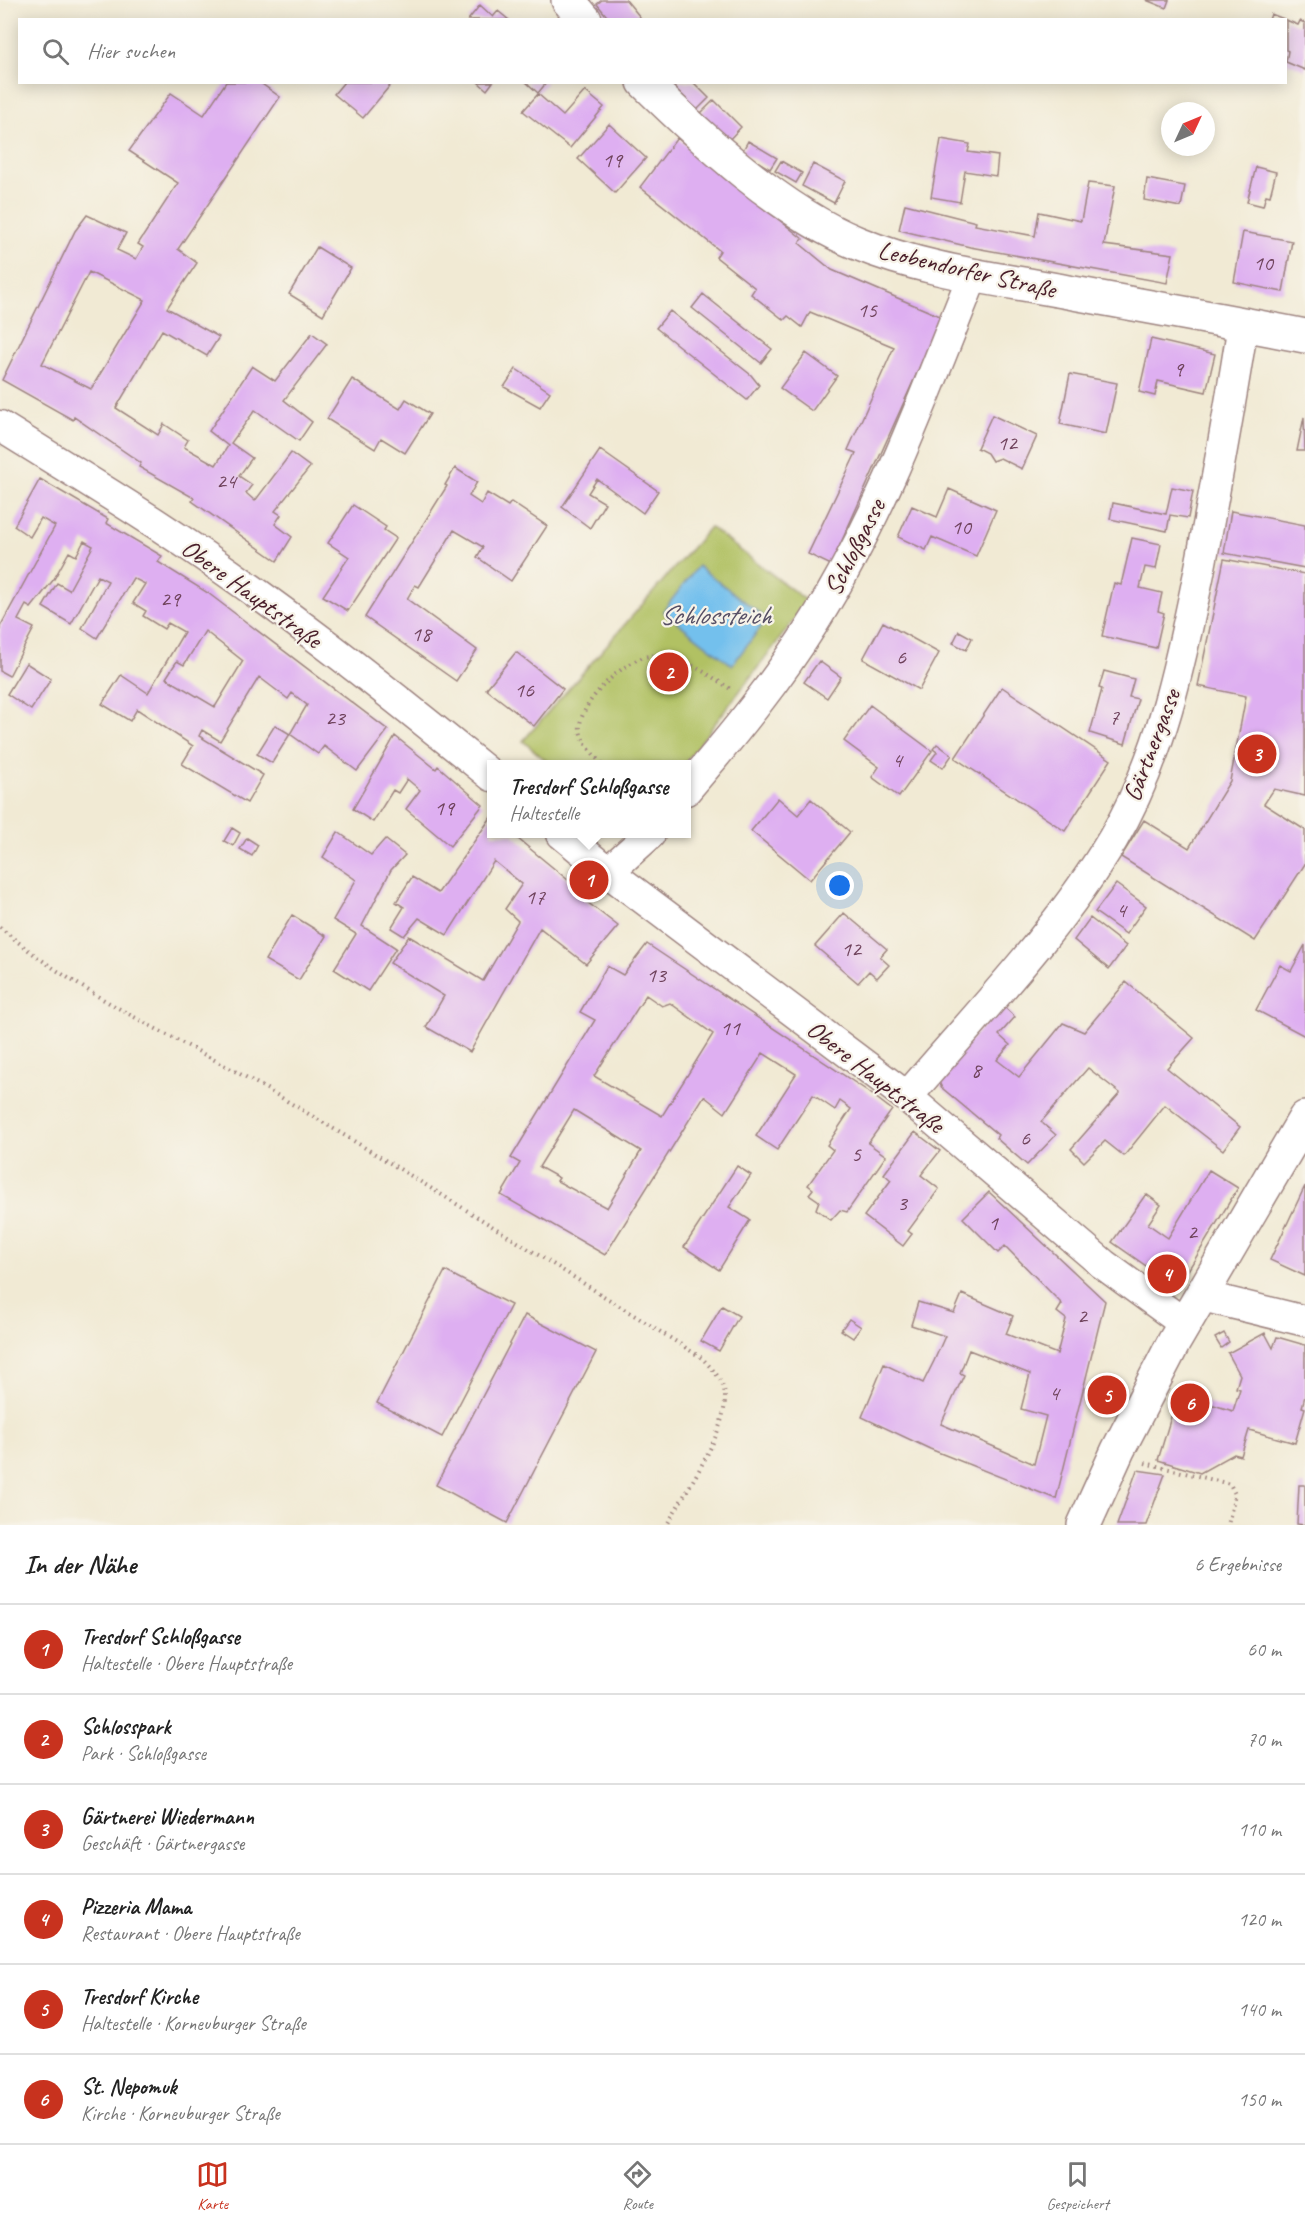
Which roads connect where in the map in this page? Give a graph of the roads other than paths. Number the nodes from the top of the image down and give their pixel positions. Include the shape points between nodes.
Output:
1 (568, 0) edge
2 (583, 18) edge
3 (646, 84) edge
4 (973, 275) junction
5 (1243, 324) junction
6 (1305, 336) edge
7 (0, 426) edge
8 (487, 772) edge
9 (691, 785) edge
10 (567, 838) edge
11 (646, 838) edge
12 (608, 872) junction
13 (907, 1097) junction
14 (1305, 1118) edge
15 (1202, 1296) junction
16 (1305, 1321) edge
17 (1185, 1324) junction
18 (1084, 1525) edge

1 - 2 street
3 - 4 street, Leobendorfer Straße via 738,167 837,233 884,253
4 - 5 street, Leobendorfer Straße
4 - 9 street, Schloßgasse via 870,520 817,618 757,705
5 - 6 street, Leobendorfer Straße
5 - 13 street, Gärtnergasse via 1182,655 1159,737 1141,783 1114,837 1068,904
7 - 8 street, Obere Hauptstraße via 159,526 278,610
10 - 12 street, Obere Hauptstraße
11 - 12 street
12 - 13 street, Obere Hauptstraße
13 - 17 street, Obere Hauptstraße via 1103,1264
14 - 15 street
15 - 16 street
15 - 17 street
17 - 18 street

